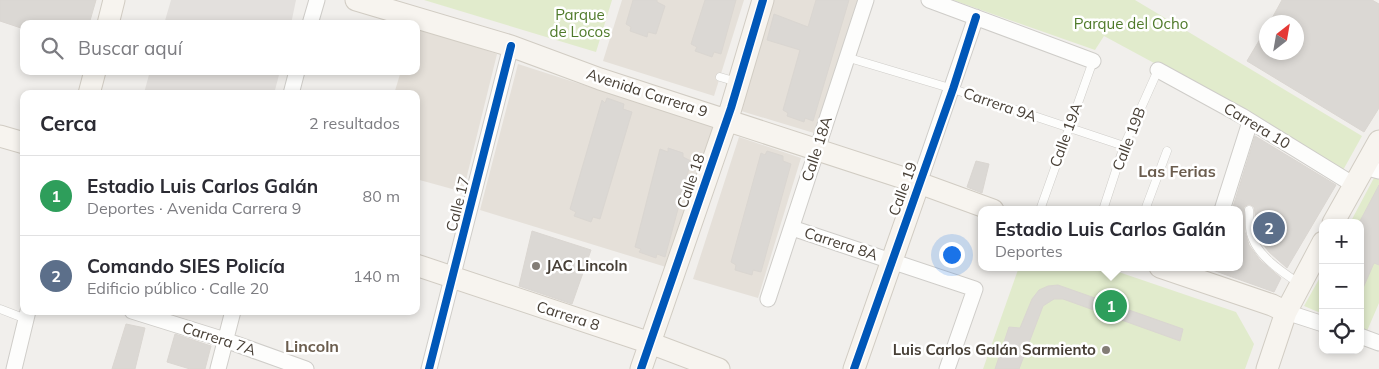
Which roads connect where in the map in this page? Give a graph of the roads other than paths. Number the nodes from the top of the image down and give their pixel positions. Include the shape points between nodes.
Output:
1 (114, 0) edge
2 (317, 0) edge
3 (356, 0) edge
4 (763, 0) edge
5 (866, 0) edge
6 (929, 0) edge
7 (976, 17) junction
8 (109, 20) edge
9 (311, 20) edge
10 (512, 46) junction
11 (846, 58) junction
12 (1093, 61) joint
13 (1158, 70) joint
14 (94, 75) edge
15 (296, 75) edge
16 (953, 89) junction
17 (90, 90) edge
18 (292, 90) edge
19 (727, 120) junction
20 (1250, 122) junction
21 (1068, 128) junction
22 (0, 136) edge
23 (20, 142) edge
24 (1379, 142) edge
25 (1124, 146) junction
26 (816, 151) junction
27 (1167, 151) dead end
28 (1366, 174) edge
29 (919, 183) junction
30 (982, 206) edge
31 (1041, 206) edge
32 (1104, 206) edge
33 (1146, 206) edge
34 (1223, 206) edge
35 (1250, 210) dead end
36 (1336, 219) edge
37 (792, 228) junction
38 (1319, 249) edge
39 (892, 261) junction
40 (420, 267) edge
41 (1183, 271) edge
42 (1201, 274) edge
43 (454, 277) junction
44 (1300, 284) junction
45 (768, 299) dead end
46 (0, 309) edge
47 (1286, 312) junction
48 (20, 313) edge
49 (27, 315) edge
50 (145, 315) edge
51 (232, 315) edge
52 (1319, 323) edge
53 (1364, 337) edge
54 (225, 340) junction
55 (1379, 342) edge
56 (650, 343) junction
57 (14, 369) edge
58 (218, 369) edge
59 (306, 369) edge
60 (429, 369) edge
61 (641, 369) edge
62 (719, 369) edge
63 (854, 369) edge
64 (947, 369) edge
65 (1267, 369) edge

1 - 8 main road
2 - 9 street
3 - 10 main road, Avenida Carrera 9
4 - 19 main road, Calle 18 via 729,80
5 - 11 street, Calle 18A
6 - 7 street
7 - 12 street
7 - 16 street, Calle 19
10 - 19 main road, Avenida Carrera 9 via 600,79
10 - 43 street, Calle 17
11 - 16 lane, Carrera 9A
11 - 26 street, Calle 18A
12 - 21 lane, Calle 19A
13 - 20 street, Carrera 10
13 - 25 lane, Calle 19B
14 - 17 main road
15 - 18 street
16 - 21 lane, Carrera 9A
16 - 29 street, Calle 19
19 - 26 main road, Avenida Carrera 9
19 - 56 main road, Calle 18
20 - 28 street, Carrera 10
20 - 34 street
21 - 25 lane, Carrera 9A
21 - 31 lane, Calle 19A
22 - 23 main road
24 - 28 main road
25 - 32 lane, Calle 19B
26 - 29 main road, Avenida Carrera 9
26 - 37 street, Calle 18A
27 - 33 lane
28 - 36 main road
29 - 30 main road, Avenida Carrera 9
29 - 39 main road, Calle 19
35 - 44 lane via 1251,234 1261,251
37 - 39 street, Carrera 8A
37 - 45 street, Calle 18A
38 - 44 main road
39 - 63 main road, Calle 19
39 - 64 street, Carrera 8A via 975,289
40 - 43 main road, Carrera 8
41 - 42 main road
42 - 47 main road
43 - 56 main road, Carrera 8
43 - 60 street, Calle 17
44 - 47 main road
46 - 48 lane
47 - 52 street
47 - 65 main road
49 - 57 street
50 - 54 street, Carrera 7A
51 - 54 street
53 - 55 street
54 - 58 street
54 - 59 street, Carrera 7A
56 - 61 main road, Calle 18
56 - 62 main road, Carrera 8

